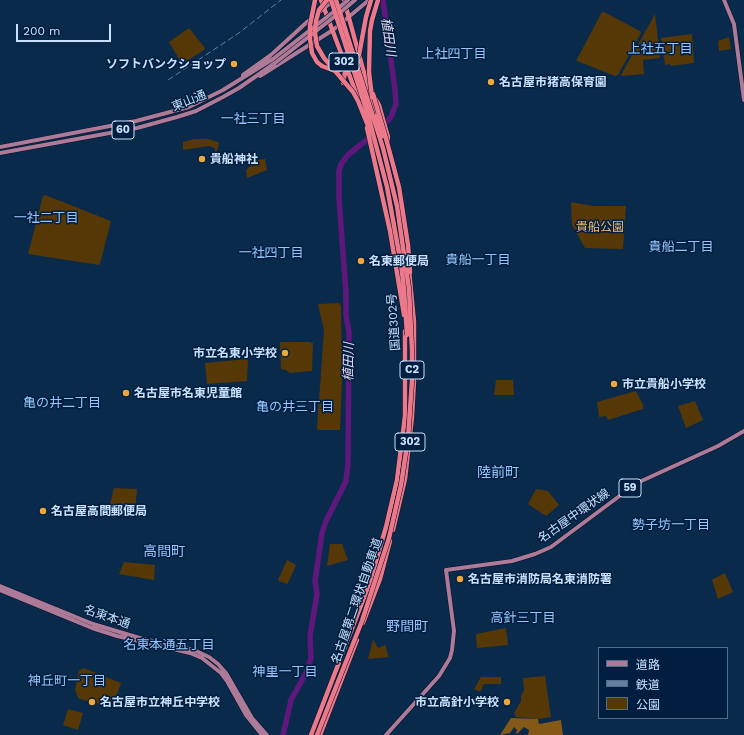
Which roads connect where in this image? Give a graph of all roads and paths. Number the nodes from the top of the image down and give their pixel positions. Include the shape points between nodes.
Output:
1 (315, 0) edge
2 (321, 0) edge
3 (327, 0) edge
4 (334, 0) edge
5 (344, 0) edge
6 (348, 0) edge
7 (355, 0) edge
8 (370, 0) edge
9 (378, 0) edge
10 (724, 0) edge
11 (324, 8) junction
12 (349, 18) junction
13 (333, 30) junction
14 (274, 61) junction
15 (346, 66) junction
16 (364, 68) junction
17 (343, 83) dead end
18 (239, 88) junction
19 (223, 90) junction
20 (744, 100) edge
21 (367, 126) junction
22 (377, 144) junction
23 (0, 147) edge
24 (383, 148) junction
25 (0, 153) edge
26 (410, 314) junction
27 (407, 335) junction
28 (744, 430) edge
29 (0, 586) edge
30 (0, 590) edge
31 (262, 735) edge
32 (267, 735) edge
33 (312, 735) edge
34 (319, 735) edge
35 (386, 735) edge

1 - 8 highway, bridge via 310,25 312,53 322,66 335,71 349,67 359,55
2 - 11 highway, 302
3 - 22 highway, bridge via 316,21 317,46 353,92
4 - 11 main road, 60
4 - 22 highway, 名古屋第二環状自動車道 / C2, bridge
4 - 24 highway, 名古屋第二環状自動車道 / C2, bridge
5 - 12 highway, 国道302号 / 302
6 - 14 main road, 東山通 / 60, bridge
7 - 14 main road, 東山通 / 60, bridge
8 - 12 main road, 60
9 - 24 highway, bridge via 370,32 368,56 370,91 384,142
10 - 20 main road via 734,24
11 - 13 highway, 302
11 - 19 main road, 60 via 271,55
12 - 13 main road, 60
12 - 16 highway, 国道302号 / 302
13 - 15 highway, 302
13 - 18 main road, 60
14 - 18 main road, 東山通 / 60
14 - 19 main road, 東山通 / 60
15 - 17 highway
15 - 21 highway, 302
16 - 26 highway, bridge via 388,142 399,187 408,239
16 - 34 highway, 国道302号 / 302, bridge via 399,206 408,263 414,322 414,393 405,478 380,579
18 - 25 main road, 東山通 / 60 via 177,118 137,128
19 - 23 main road, 東山通 / 60 via 189,107 174,111
21 - 27 highway, bridge via 390,231
21 - 33 highway, 国道302号 / 302, bridge via 373,138 390,208 399,264 405,323 405,416 397,480 370,582
22 - 27 highway, 名古屋第二環状自動車道 / C2, bridge via 401,264
24 - 26 highway, 名古屋第二環状自動車道 / C2, bridge via 406,263
26 - 34 highway, 名古屋第二環状自動車道 / C2, bridge via 411,410 396,512 373,593
27 - 33 highway, 名古屋第二環状自動車道 / C2, bridge via 408,380 404,431 400,470 389,524 369,592
28 - 35 main road, 名古屋中環状線 / 59 via 718,446 637,483 551,547 512,561 446,570 454,636 450,658 439,676
29 - 32 main road, 名東本通 via 99,626 196,651 209,658 226,673 252,718
30 - 31 main road, 名東本通 via 98,630 202,658 221,673 246,715

